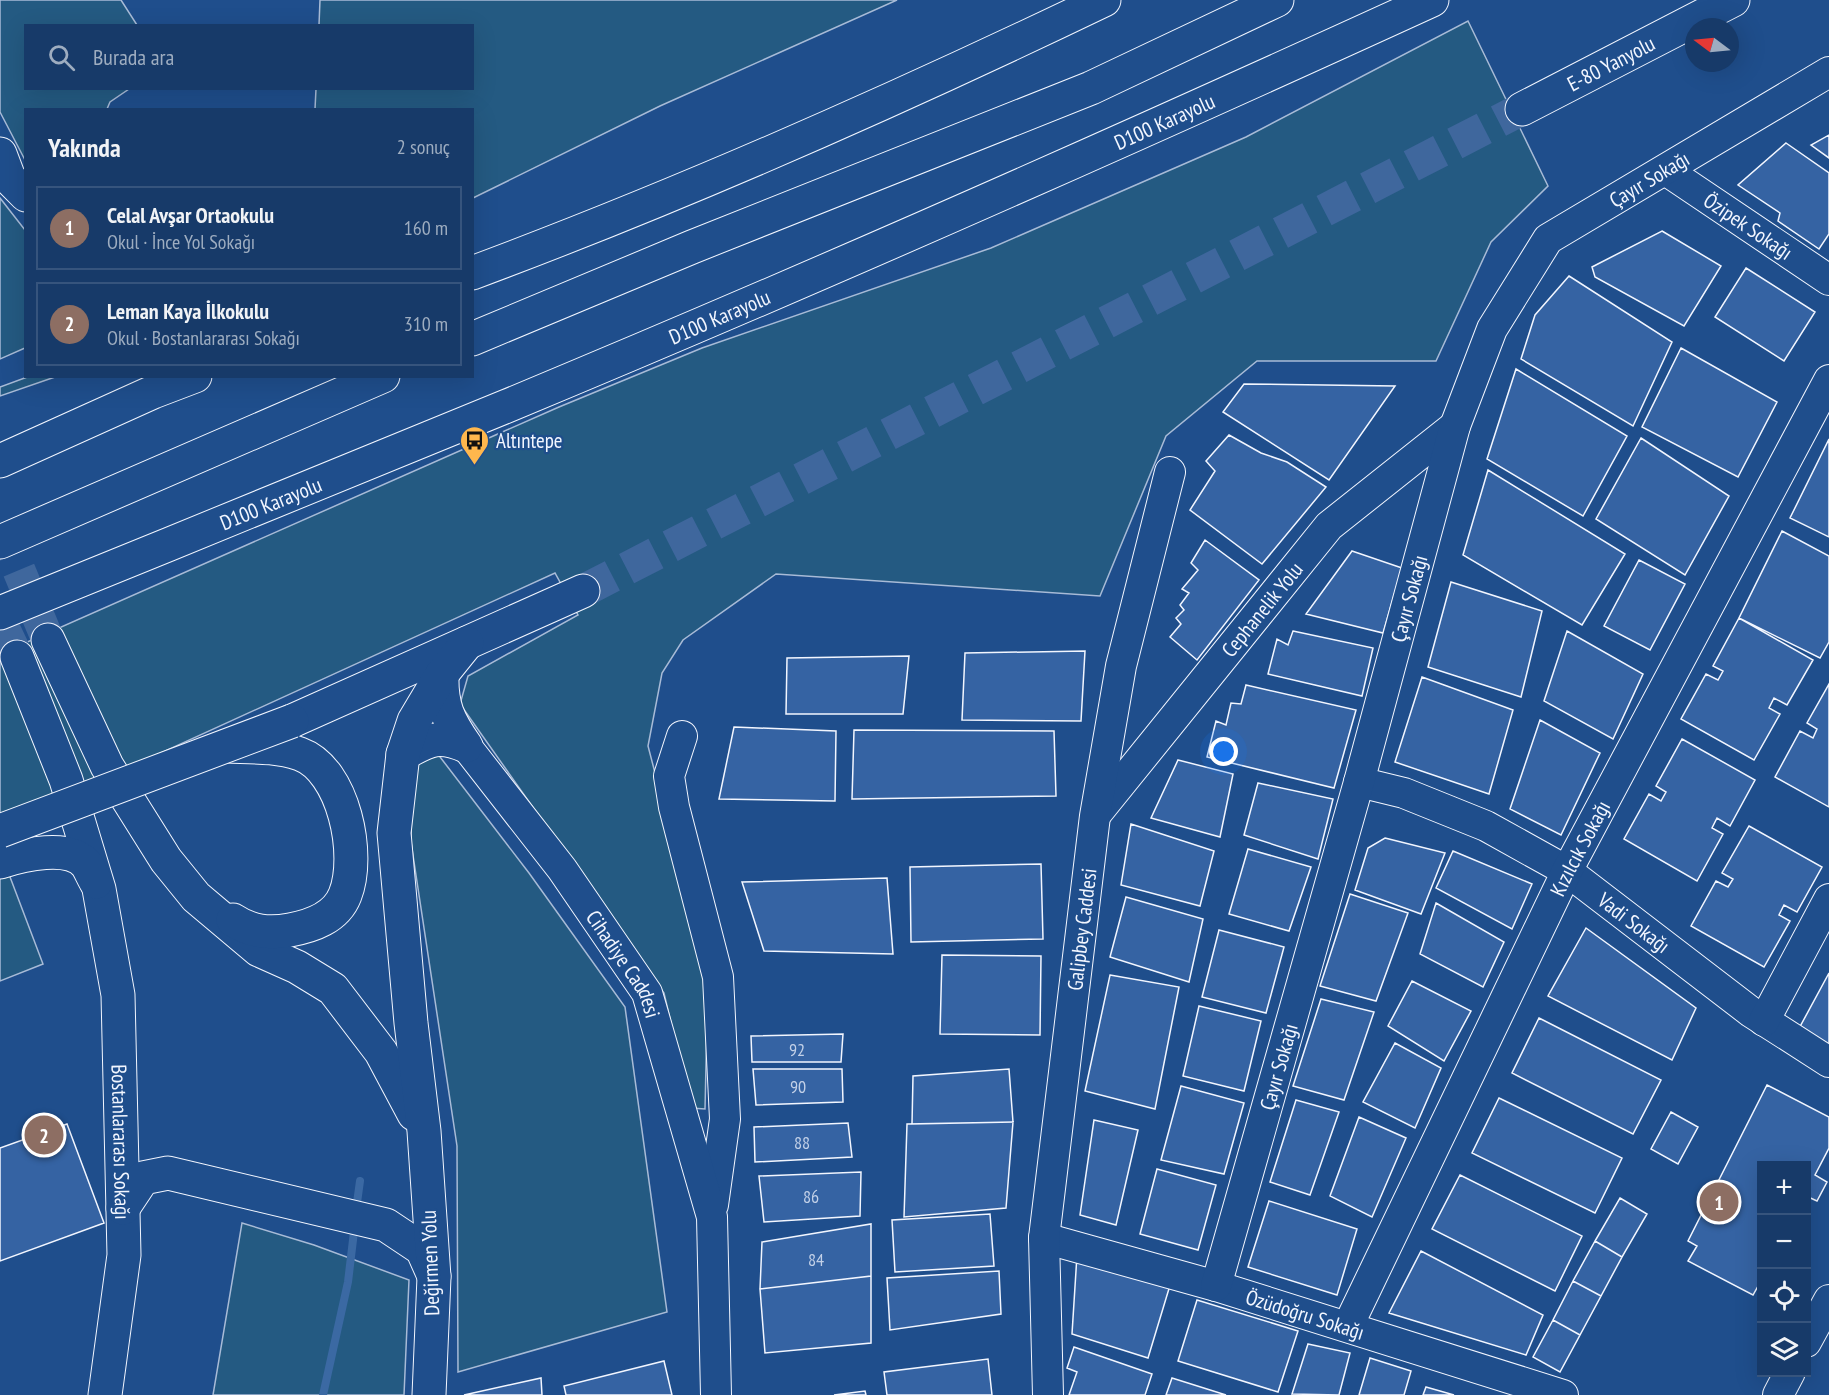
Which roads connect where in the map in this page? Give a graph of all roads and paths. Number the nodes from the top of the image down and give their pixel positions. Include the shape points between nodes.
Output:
1 (1104, 0) edge
2 (1277, 0) edge
3 (1432, 0) edge
4 (1733, 0) edge
5 (1829, 72) edge
6 (1522, 109) tunnel mouth
7 (0, 154) edge
8 (1667, 171) junction
9 (24, 193) edge
10 (564, 239) junction
11 (474, 265) edge
12 (474, 272) edge
13 (1829, 280) edge
14 (474, 338) edge
15 (190, 378) edge
16 (378, 378) edge
17 (1829, 380) edge
18 (1455, 426) junction
19 (0, 461) edge
20 (1170, 472) dead end
21 (0, 542) edge
22 (583, 591) tunnel mouth
23 (0, 613) edge
24 (48, 640) tunnel mouth
25 (466, 643) junction
26 (17, 657) tunnel mouth
27 (442, 674) junction
28 (682, 736) dead end
29 (227, 746) junction
30 (466, 746) junction
31 (403, 754) junction
32 (1359, 782) junction
33 (1095, 816) junction
34 (0, 831) edge
35 (0, 862) edge
36 (1567, 871) junction
37 (99, 889) junction
38 (196, 897) junction
39 (1829, 899) edge
40 (1764, 1022) junction
41 (1829, 1062) edge
42 (424, 1131) junction
43 (123, 1208) junction
44 (712, 1217) junction
45 (1044, 1238) junction
46 (434, 1277) junction
47 (1216, 1286) junction
48 (1829, 1300) edge
49 (1348, 1326) junction
50 (1811, 1333) edge
51 (1787, 1377) edge
52 (105, 1395) edge
53 (429, 1395) edge
54 (716, 1395) edge
55 (1048, 1395) edge
56 (1563, 1395) edge
57 (1778, 1395) edge

1 - 10 main road via 950,74
2 - 14 main road via 1091,88
3 - 23 main road, D100 Karayolu via 1164,123 809,278
4 - 6 main road, E-80 Yanyolu
5 - 8 street, Çayır Sokağı
7 - 9 main road via 9,178
8 - 13 street, Özipek Sokağı
8 - 18 street, Çayır Sokağı via 1548,240 1492,329
10 - 11 main road
10 - 12 main road
15 - 19 main road
16 - 21 main road
17 - 36 street, Kızılcık Sokağı
18 - 32 street, Çayır Sokağı
18 - 33 street, Cephanelik Yolu via 1329,526
20 - 33 street, Galipbey Caddesi via 1121,666
22 - 25 main road
24 - 38 main road via 107,766 166,860
25 - 27 main road, Değirmen Yolu
25 - 29 main road, bridge
26 - 37 main road via 66,780
27 - 30 main road via 441,698 449,721
27 - 31 main road, Değirmen Yolu via 414,721
28 - 44 street, Cihadiye Caddesi via 669,776 718,977 725,1119
29 - 34 main road, bridge
29 - 38 main road via 301,754 321,766 334,784 347,828 349,868 345,895 336,909 315,925 263,933 238,924
30 - 31 main road via 448,739 432,739
30 - 44 street, Cihadiye Caddesi via 562,869 647,993
31 - 42 main road, Değirmen Yolu via 394,833
32 - 36 street, Vadi Sokağı via 1404,793 1486,826
32 - 47 street, Çayır Sokağı
33 - 45 street, Galipbey Caddesi
35 - 37 main road via 58,852 85,863
36 - 40 street, Vadi Sokağı
36 - 49 street, Kızılcık Sokağı
37 - 43 main road, Bostanlararası Sokağı via 118,995
38 - 42 main road via 258,950 333,989 381,1052
39 - 40 street
40 - 41 street, Vadi Sokağı
42 - 46 main road, Değirmen Yolu
43 - 46 main road via 143,1178 168,1173 386,1225 422,1250
43 - 52 main road, Bostanlararası Sokağı via 124,1254
44 - 54 street, Cihadiye Caddesi
45 - 47 street, Özüdoğru Sokağı
45 - 55 street, Galipbey Caddesi
46 - 53 main road, Değirmen Yolu
47 - 49 street, Özüdoğru Sokağı
48 - 50 street
49 - 56 street, Özüdoğru Sokağı
51 - 57 street

